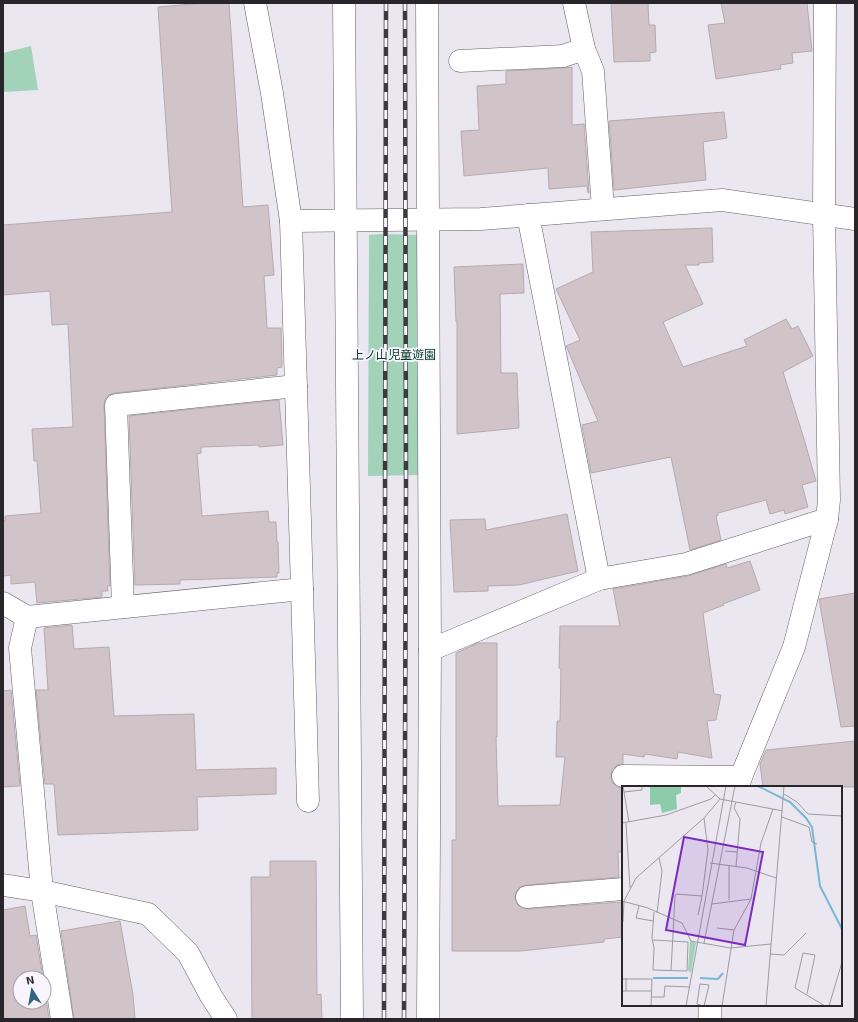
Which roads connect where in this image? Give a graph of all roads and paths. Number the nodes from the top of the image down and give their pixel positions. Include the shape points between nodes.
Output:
1 (255, 3) edge
2 (344, 3) edge
3 (427, 3) edge
4 (574, 3) edge
5 (825, 3) edge
6 (584, 49) junction
7 (460, 61) dead end
8 (603, 209) junction
9 (824, 214) junction
10 (528, 215) junction
11 (855, 219) edge
12 (428, 220) junction
13 (291, 221) junction
14 (345, 221) junction
15 (296, 386) junction
16 (827, 519) junction
17 (600, 579) junction
18 (302, 589) junction
19 (3, 603) edge
20 (123, 607) junction
21 (27, 617) junction
22 (430, 650) junction
23 (623, 776) dead end
24 (740, 782) edge
25 (308, 801) dead end
26 (3, 885) edge
27 (622, 889) edge
28 (42, 891) junction
29 (527, 897) dead end
30 (710, 1006) edge
31 (62, 1019) edge
32 (226, 1019) edge
33 (352, 1019) edge
34 (428, 1019) edge
35 (710, 1019) edge

1 - 13 street via 272,93
2 - 14 street
3 - 12 street
4 - 6 street
5 - 9 street
6 - 7 street via 563,56
6 - 8 street via 593,71
8 - 9 street via 722,200
8 - 10 street
9 - 11 street
9 - 16 street via 829,500
10 - 12 street
10 - 17 street
12 - 14 street
12 - 22 street
13 - 14 street
13 - 15 street
14 - 33 street
15 - 18 street
15 - 20 street via 116,405
16 - 17 street via 686,564
16 - 24 street via 794,647
17 - 22 street
18 - 20 street
18 - 25 street
19 - 21 street
20 - 21 street
21 - 28 street via 20,648
22 - 34 street
23 - 24 street
26 - 28 street
27 - 29 street
28 - 31 street
28 - 32 street via 148,914 188,953
30 - 35 street

